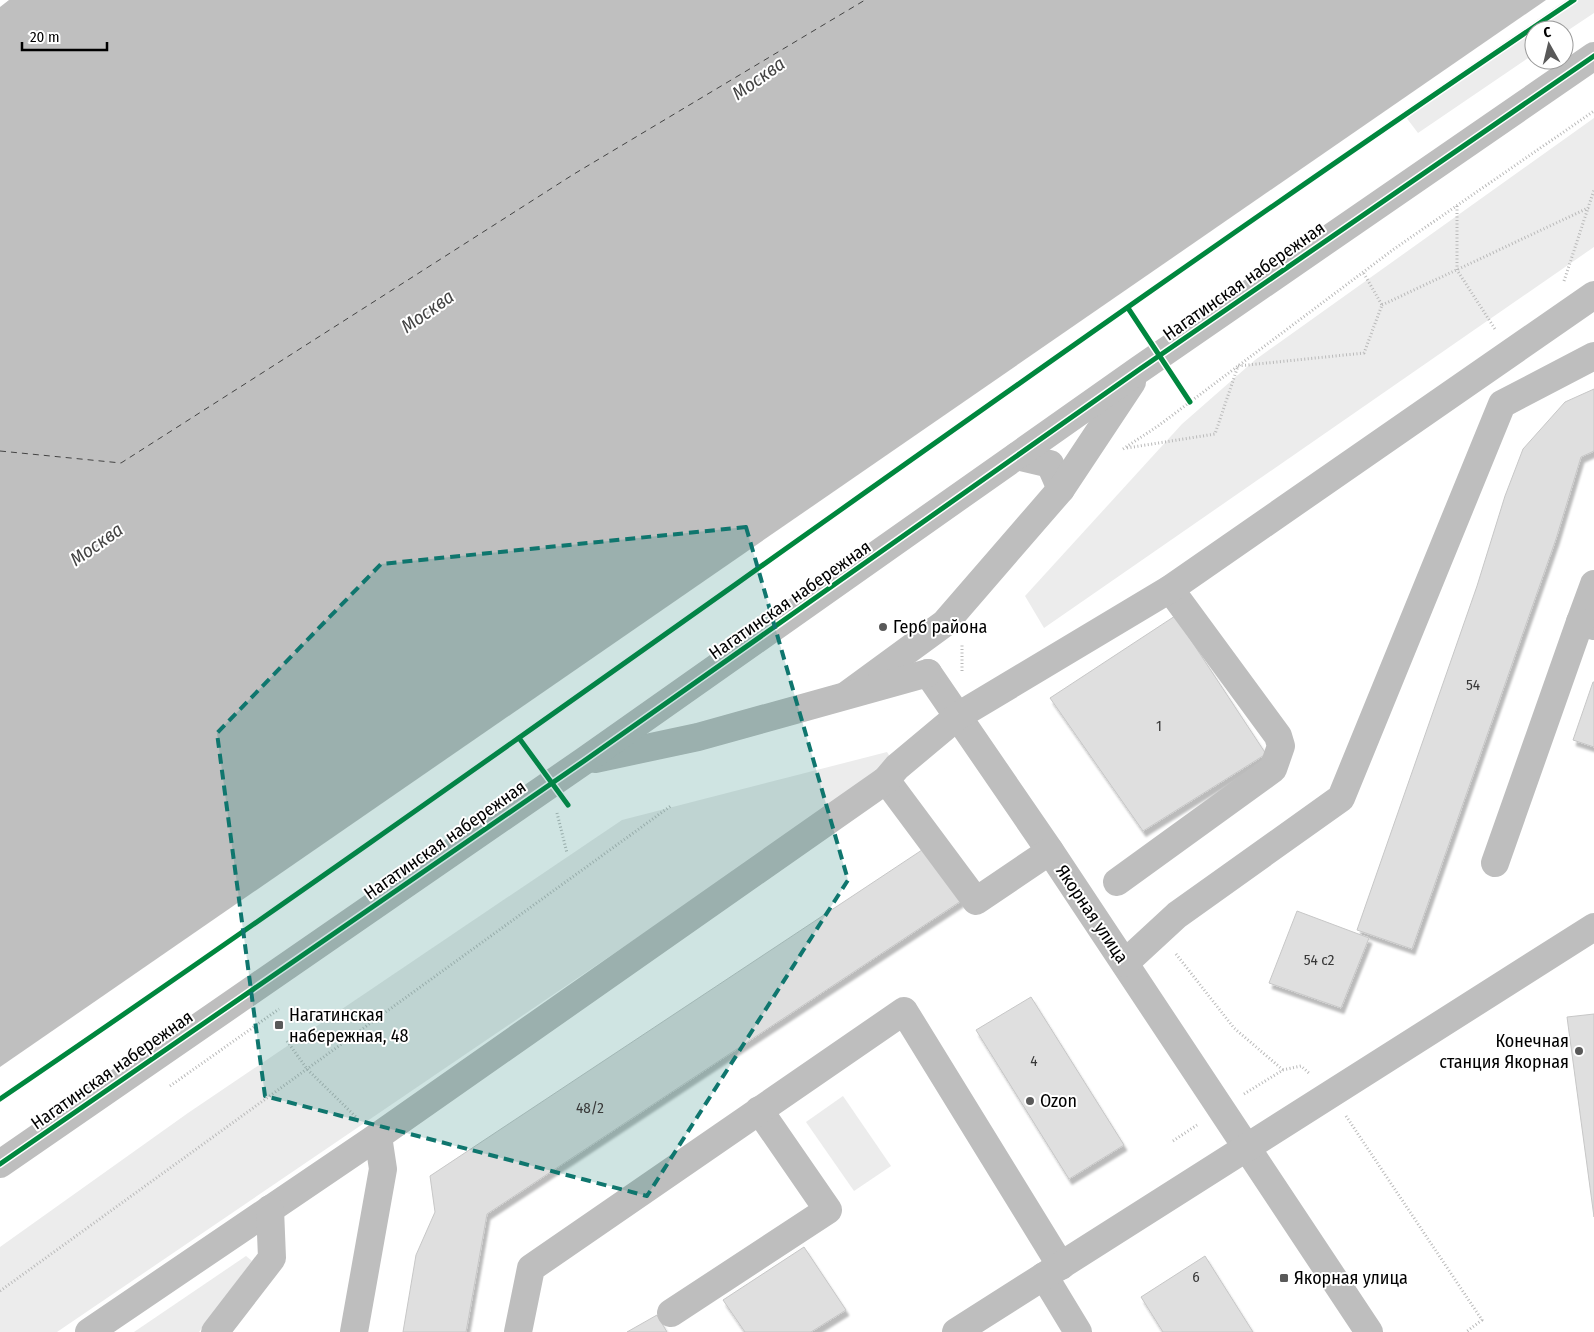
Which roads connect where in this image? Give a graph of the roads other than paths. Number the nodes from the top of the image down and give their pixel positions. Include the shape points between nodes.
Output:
1 (1594, 56) edge
2 (1594, 295) edge
3 (1594, 356) edge
4 (1140, 369) junction
5 (1017, 456) junction
6 (1061, 489) junction
7 (1594, 584) edge
8 (1170, 589) junction
9 (945, 623) junction
10 (1587, 624) edge
11 (928, 672) junction
12 (684, 691) junction
13 (848, 694) junction
14 (958, 716) junction
15 (698, 737) junction
16 (584, 761) junction
17 (886, 780) junction
18 (1050, 851) junction
19 (1494, 863) dead end
20 (1117, 882) dead end
21 (1594, 927) edge
22 (1125, 963) junction
23 (760, 1110) junction
24 (378, 1136) junction
25 (1247, 1146) junction
26 (0, 1164) edge
27 (270, 1209) junction
28 (1052, 1271) junction
29 (671, 1313) dead end
30 (89, 1332) edge
31 (215, 1332) edge
32 (354, 1332) edge
33 (518, 1332) edge
34 (956, 1332) edge
35 (1078, 1332) edge
36 (1369, 1332) edge

1 - 4 street, Нагатинская набережная
2 - 8 street
3 - 22 street via 1502,404 1341,798 1177,915
4 - 5 street, Нагатинская набережная
4 - 6 street
5 - 6 street via 1050,464
5 - 12 street, Нагатинская набережная
6 - 9 street
7 - 10 street
8 - 14 street
8 - 20 street via 1278,736 1281,746 1273,770
9 - 11 street
9 - 13 street
10 - 19 street
11 - 13 street
11 - 14 street, Якорная улица
12 - 15 street via 670,714 678,730
12 - 16 street, Нагатинская набережная
13 - 15 street
14 - 17 street
14 - 18 street, Якорная улица
15 - 16 street
16 - 26 street, Нагатинская набережная via 560,794
17 - 18 street via 976,901
17 - 24 street
18 - 22 street, Якорная улица
21 - 25 street
22 - 25 street, Якорная улица
23 - 28 street via 904,1011
23 - 29 street via 828,1210
23 - 33 street via 531,1268
24 - 27 street
24 - 32 street via 383,1169
25 - 28 street
25 - 36 street, Якорная улица
27 - 30 street
27 - 31 street via 272,1258
28 - 34 street
28 - 35 street

